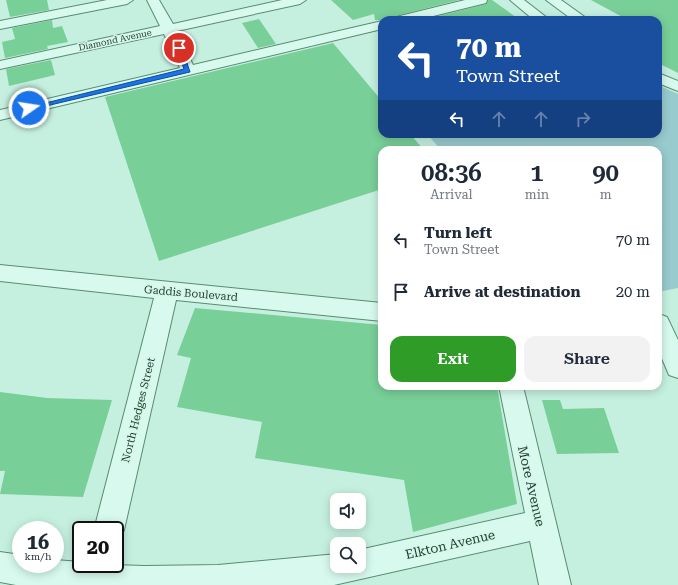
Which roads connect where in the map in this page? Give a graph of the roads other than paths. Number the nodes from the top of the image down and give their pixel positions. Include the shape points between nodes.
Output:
1 (127, 0) edge
2 (153, 0) edge
3 (300, 0) edge
4 (482, 0) edge
5 (516, 0) edge
6 (552, 0) edge
7 (417, 16) edge
8 (538, 16) edge
9 (576, 16) edge
10 (0, 25) edge
11 (378, 26) edge
12 (168, 28) junction
13 (0, 65) edge
14 (188, 70) junction
15 (662, 80) edge
16 (678, 86) edge
17 (0, 115) edge
18 (0, 273) edge
19 (167, 291) junction
20 (378, 312) edge
21 (665, 323) edge
22 (678, 367) edge
23 (512, 390) edge
24 (111, 521) edge
25 (541, 524) junction
26 (366, 563) edge
27 (0, 567) edge
28 (336, 573) edge
29 (97, 576) edge
30 (323, 578) edge
31 (555, 585) edge

1 - 10 street
2 - 12 street
3 - 12 street, Diamond Avenue
4 - 7 street
5 - 8 street
6 - 9 street
11 - 14 street
12 - 13 street, Diamond Avenue
12 - 14 street
14 - 17 street
15 - 16 street
18 - 19 street, Gaddis Boulevard
19 - 20 street, Gaddis Boulevard
19 - 24 street, North Hedges Street
21 - 22 street
23 - 25 street, More Avenue
25 - 26 street, Elkton Avenue
25 - 31 street, More Avenue
27 - 29 street via 27,572
28 - 30 street
29 - 30 street via 175,584

